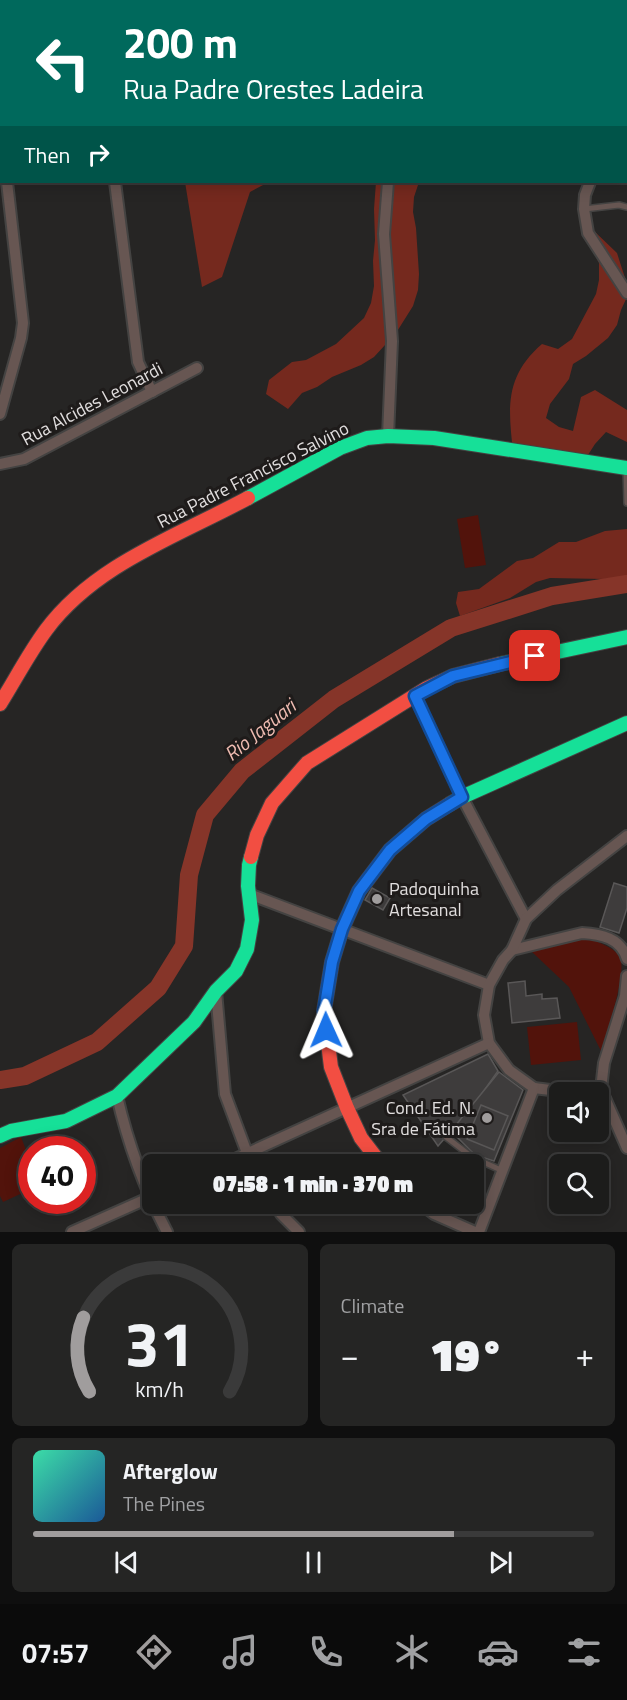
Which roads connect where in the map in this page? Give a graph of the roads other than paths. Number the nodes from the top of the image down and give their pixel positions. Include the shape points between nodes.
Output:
1 (115, 183) edge
2 (388, 183) edge
3 (590, 183) edge
4 (5, 190) edge
5 (627, 207) edge
6 (584, 209) junction
7 (627, 293) edge
8 (197, 368) dead end
9 (152, 392) junction
10 (0, 414) edge
11 (388, 436) junction
12 (0, 464) edge
13 (627, 468) edge
14 (627, 503) edge
15 (627, 637) edge
16 (415, 696) junction
17 (0, 704) edge
18 (627, 723) edge
19 (462, 797) junction
20 (627, 836) edge
21 (249, 894) junction
22 (526, 919) junction
23 (342, 929) junction
24 (512, 950) junction
25 (627, 959) edge
26 (627, 976) edge
27 (489, 985) junction
28 (216, 992) junction
29 (489, 1043) junction
30 (602, 1082) edge
31 (534, 1088) junction
32 (549, 1090) edge
33 (117, 1096) junction
34 (609, 1107) edge
35 (347, 1108) junction
36 (0, 1136) edge
37 (446, 1137) dead end
38 (627, 1148) edge
39 (248, 1153) joint
40 (373, 1154) edge
41 (503, 1171) junction
42 (142, 1174) edge
43 (142, 1201) edge
44 (159, 1214) edge
45 (281, 1214) edge
46 (434, 1214) edge
47 (72, 1232) edge
48 (167, 1232) edge
49 (299, 1232) edge
50 (477, 1232) edge

1 - 9 street via 138,362
2 - 11 street via 384,234 392,341
3 - 6 street
4 - 10 street via 23,323
5 - 6 lane
6 - 7 street via 588,233
8 - 9 street, Rua Alcides Leonardi
9 - 12 street, Rua Alcides Leonardi via 24,459
11 - 13 street, Rua Padre Francisco Salvino via 434,438
11 - 17 street, Rua Padre Francisco Salvino via 367,438 340,448 138,554 93,582 46,630
13 - 14 lane
15 - 16 street via 453,676
16 - 19 street
16 - 21 street via 308,763 291,780 272,803 257,835 249,865
18 - 19 street
19 - 22 street
19 - 23 street via 426,819 390,850 359,891
20 - 22 street
21 - 23 street
21 - 28 street via 252,920 247,949 236,971
22 - 24 street
23 - 27 street
23 - 35 street via 324,1011 331,1066
24 - 25 street via 591,933 621,945
24 - 27 street
26 - 30 street
27 - 29 street via 484,1015
28 - 33 street via 194,1022
28 - 39 street via 225,1094
29 - 31 street via 509,1070
29 - 35 street
31 - 32 street
31 - 41 street
33 - 36 street via 66,1121
33 - 42 street via 123,1125
34 - 38 street
35 - 39 street
35 - 40 street
37 - 41 lane via 472,1157
41 - 50 street
43 - 47 street
44 - 48 street
45 - 49 street
46 - 50 street

